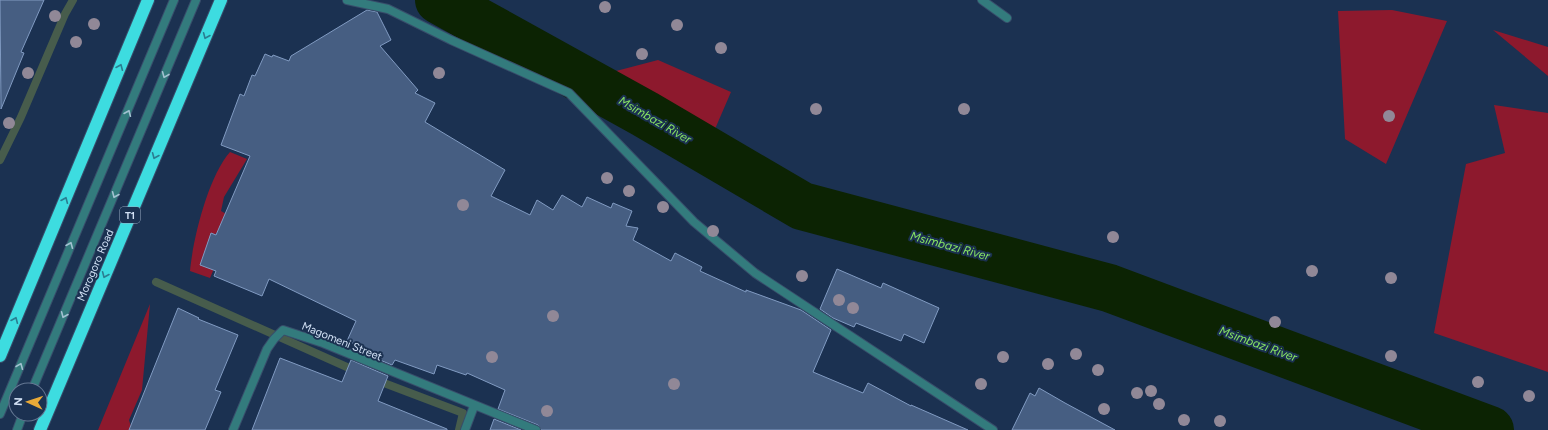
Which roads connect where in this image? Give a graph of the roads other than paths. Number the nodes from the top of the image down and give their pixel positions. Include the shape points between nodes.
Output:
1 (148, 0) edge
2 (174, 0) edge
3 (196, 0) edge
4 (221, 0) edge
5 (347, 0) edge
6 (982, 0) edge
7 (1007, 18) dead end
8 (0, 356) edge
9 (35, 382) edge
10 (474, 406) junction
11 (0, 414) edge
12 (40, 430) edge
13 (233, 430) edge
14 (465, 430) edge
15 (536, 430) edge
16 (993, 430) edge

8 -> 1 highway
11 -> 2 street
3 -> 9 street, Morogoro Road
4 -> 12 highway, Morogoro Road / T1
5 - 16 street via 388,9 570,93 694,222 755,273
6 - 7 street
10 - 13 street, Magomeni Street via 323,343 283,330 267,350
10 - 14 street
10 - 15 street

